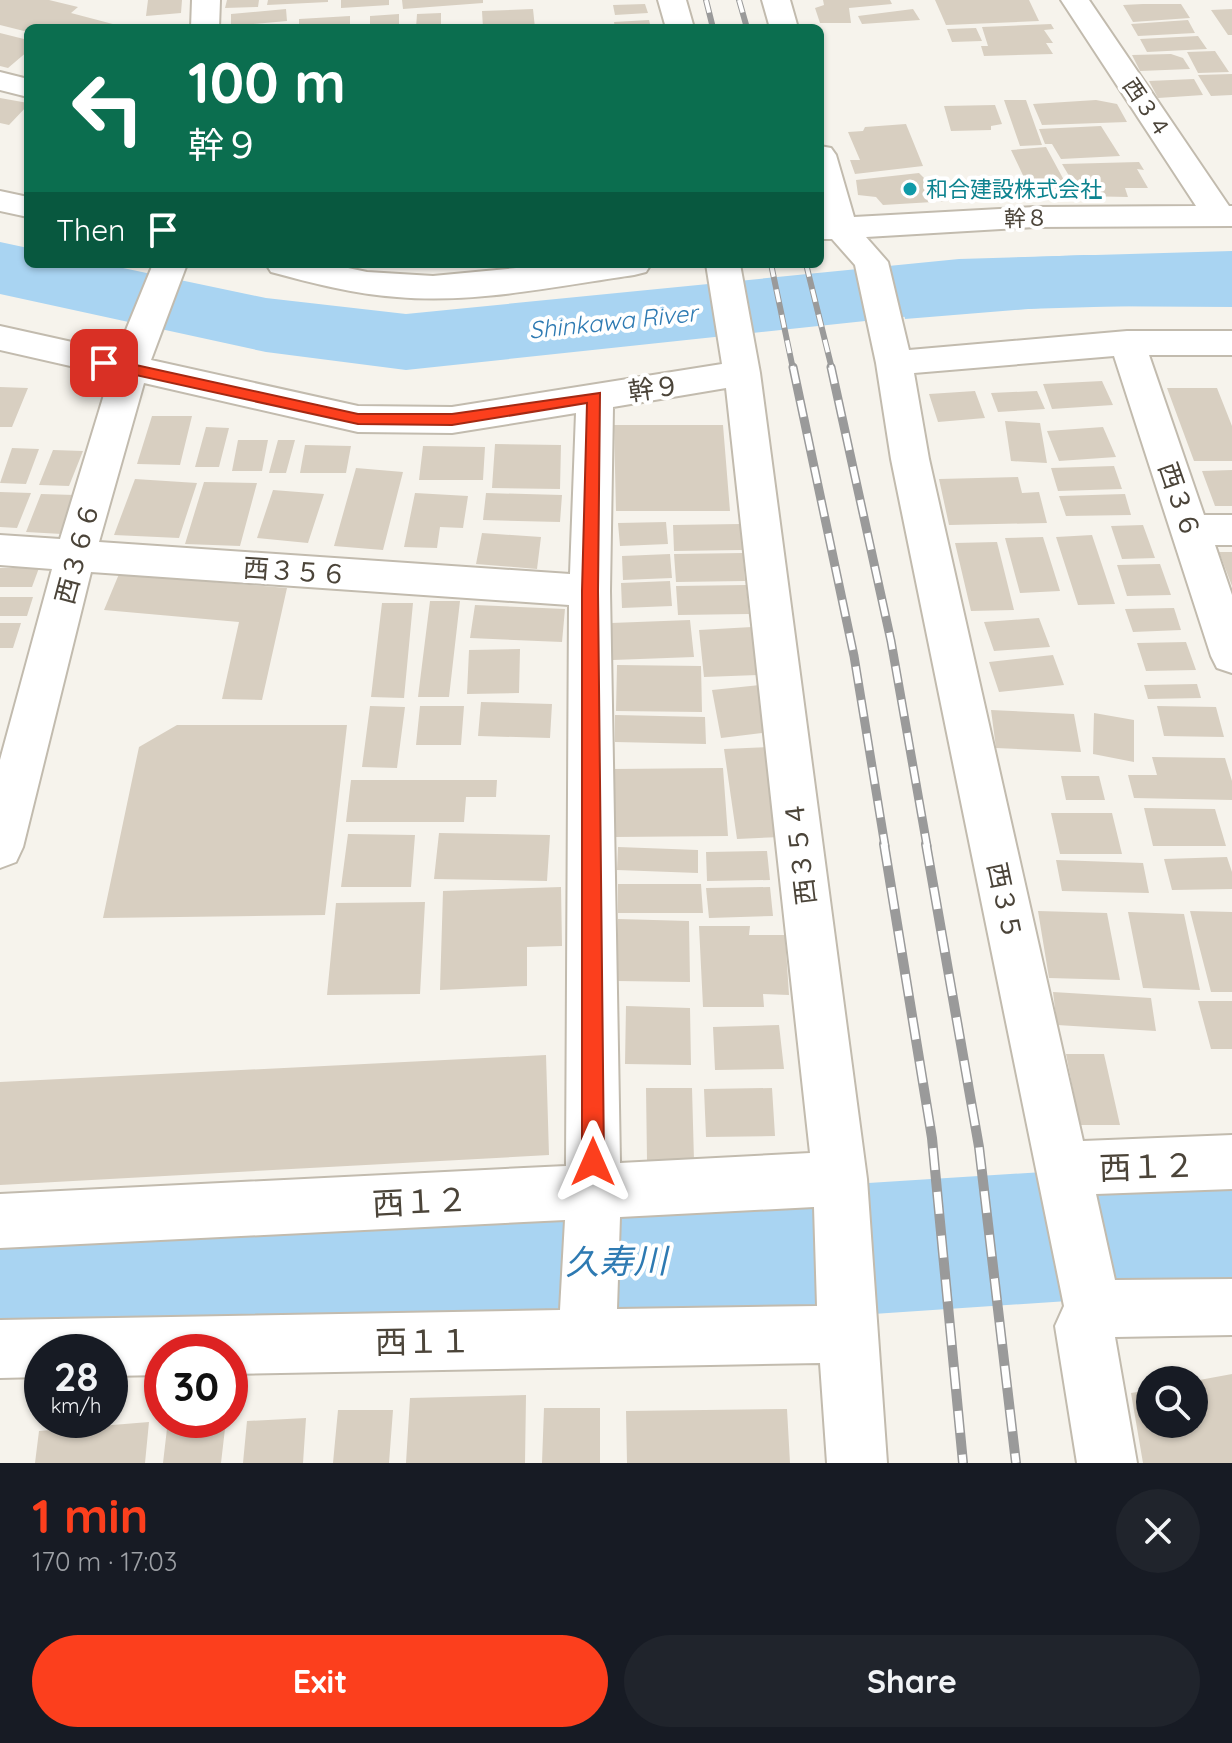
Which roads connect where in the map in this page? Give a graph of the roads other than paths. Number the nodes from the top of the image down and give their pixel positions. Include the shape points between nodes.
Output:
1 (206, 0) edge
2 (672, 0) edge
3 (776, 0) edge
4 (1075, 0) edge
5 (205, 24) edge
6 (679, 24) edge
7 (783, 24) edge
8 (0, 81) edge
9 (24, 87) edge
10 (824, 185) edge
11 (0, 201) edge
12 (24, 206) edge
13 (1225, 216) edge
14 (830, 229) edge
15 (301, 268) edge
16 (601, 268) edge
17 (724, 268) edge
18 (168, 270) edge
19 (0, 338) edge
20 (1127, 343) junction
21 (1232, 343) edge
22 (891, 350) junction
23 (130, 370) junction
24 (742, 373) junction
25 (595, 397) junction
26 (1190, 530) junction
27 (1232, 530) edge
28 (0, 550) edge
29 (75, 556) junction
30 (590, 591) junction
31 (1232, 656) edge
32 (19, 700) edge
33 (0, 847) edge
34 (1232, 1162) edge
35 (840, 1196) junction
36 (592, 1210) junction
37 (0, 1221) edge
38 (1077, 1236) junction
39 (1232, 1307) edge
40 (845, 1309) junction
41 (589, 1318) junction
42 (0, 1349) edge
43 (857, 1463) edge
44 (1107, 1463) edge

1 - 5 street
2 - 6 street
3 - 7 street
4 - 13 street, 西３４
8 - 9 street
10 - 14 street
11 - 12 street
13 - 14 street, 幹８ via 1035,217
14 - 22 street, 西３５ via 871,262
15 - 16 street via 368,283 420,286
17 - 24 street, 西３５４
18 - 23 street, 西３６６
19 - 23 street, 幹９
20 - 21 street
20 - 22 street
20 - 26 street, 西３６
22 - 38 street, 西３５
23 - 25 street, 幹９ via 358,419 452,420
23 - 29 street, 西３６６
24 - 25 street, 幹９
24 - 35 street, 西３５４
25 - 30 street
26 - 27 street
26 - 31 street, 西３６
28 - 29 street, 西３５６
29 - 30 street, 西３５６
29 - 32 street, 西３６６
30 - 36 street
32 - 33 street, 西３６６
34 - 38 street, 西１２
35 - 36 street, 西１２
35 - 40 street, 西３５４
36 - 37 street, 西１２
36 - 41 street
38 - 39 street
38 - 44 street, 西３５ via 1084,1326
40 - 41 street, 西１１
40 - 43 street, 西３５４
41 - 42 street, 西１１

